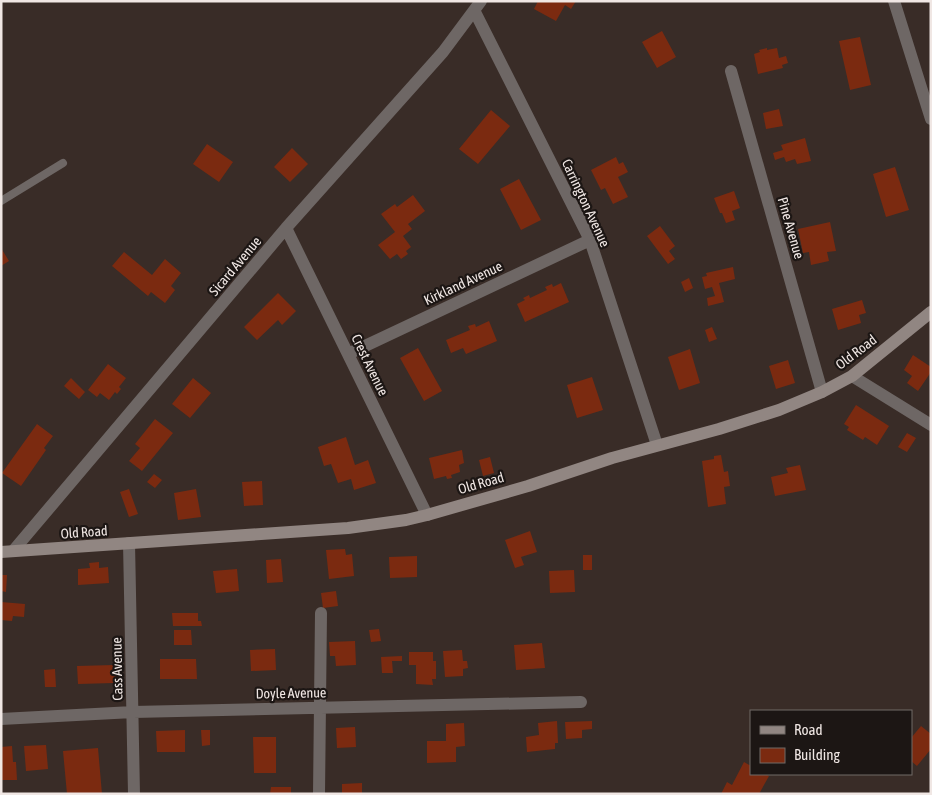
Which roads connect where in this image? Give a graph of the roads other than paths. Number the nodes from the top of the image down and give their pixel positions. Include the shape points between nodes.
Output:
1 (894, 1) edge
2 (478, 6) edge
3 (731, 71) dead end
4 (931, 119) edge
5 (63, 163) dead end
6 (1, 201) edge
7 (286, 228) junction
8 (590, 240) junction
9 (931, 312) edge
10 (348, 354) junction
11 (852, 376) junction
12 (822, 392) junction
13 (931, 425) edge
14 (657, 445) junction
15 (427, 514) junction
16 (129, 544) junction
17 (7, 552) edge
18 (321, 612) dead end
19 (581, 702) dead end
20 (320, 708) junction
21 (133, 712) junction
22 (1, 719) edge
23 (134, 794) edge
24 (319, 794) edge

1 - 4 street
2 - 7 street, Sicard Avenue via 443,52
2 - 8 street, Carrington Avenue
3 - 12 street, Pine Avenue
5 - 6 lane
7 - 10 street, Crest Avenue
7 - 17 street, Sicard Avenue
8 - 10 street, Kirkland Avenue
8 - 14 street, Carrington Avenue
9 - 11 street, Old Road
10 - 15 street, Crest Avenue
11 - 12 street, Old Road
11 - 13 street
12 - 14 street, Old Road via 770,413
14 - 15 street, Old Road
15 - 16 street, Old Road via 348,528
16 - 17 street, Old Road
16 - 21 street, Cass Avenue
18 - 20 street
19 - 20 street, Doyle Avenue
20 - 21 street, Doyle Avenue
20 - 24 street
21 - 22 street, Doyle Avenue
21 - 23 street, Cass Avenue

